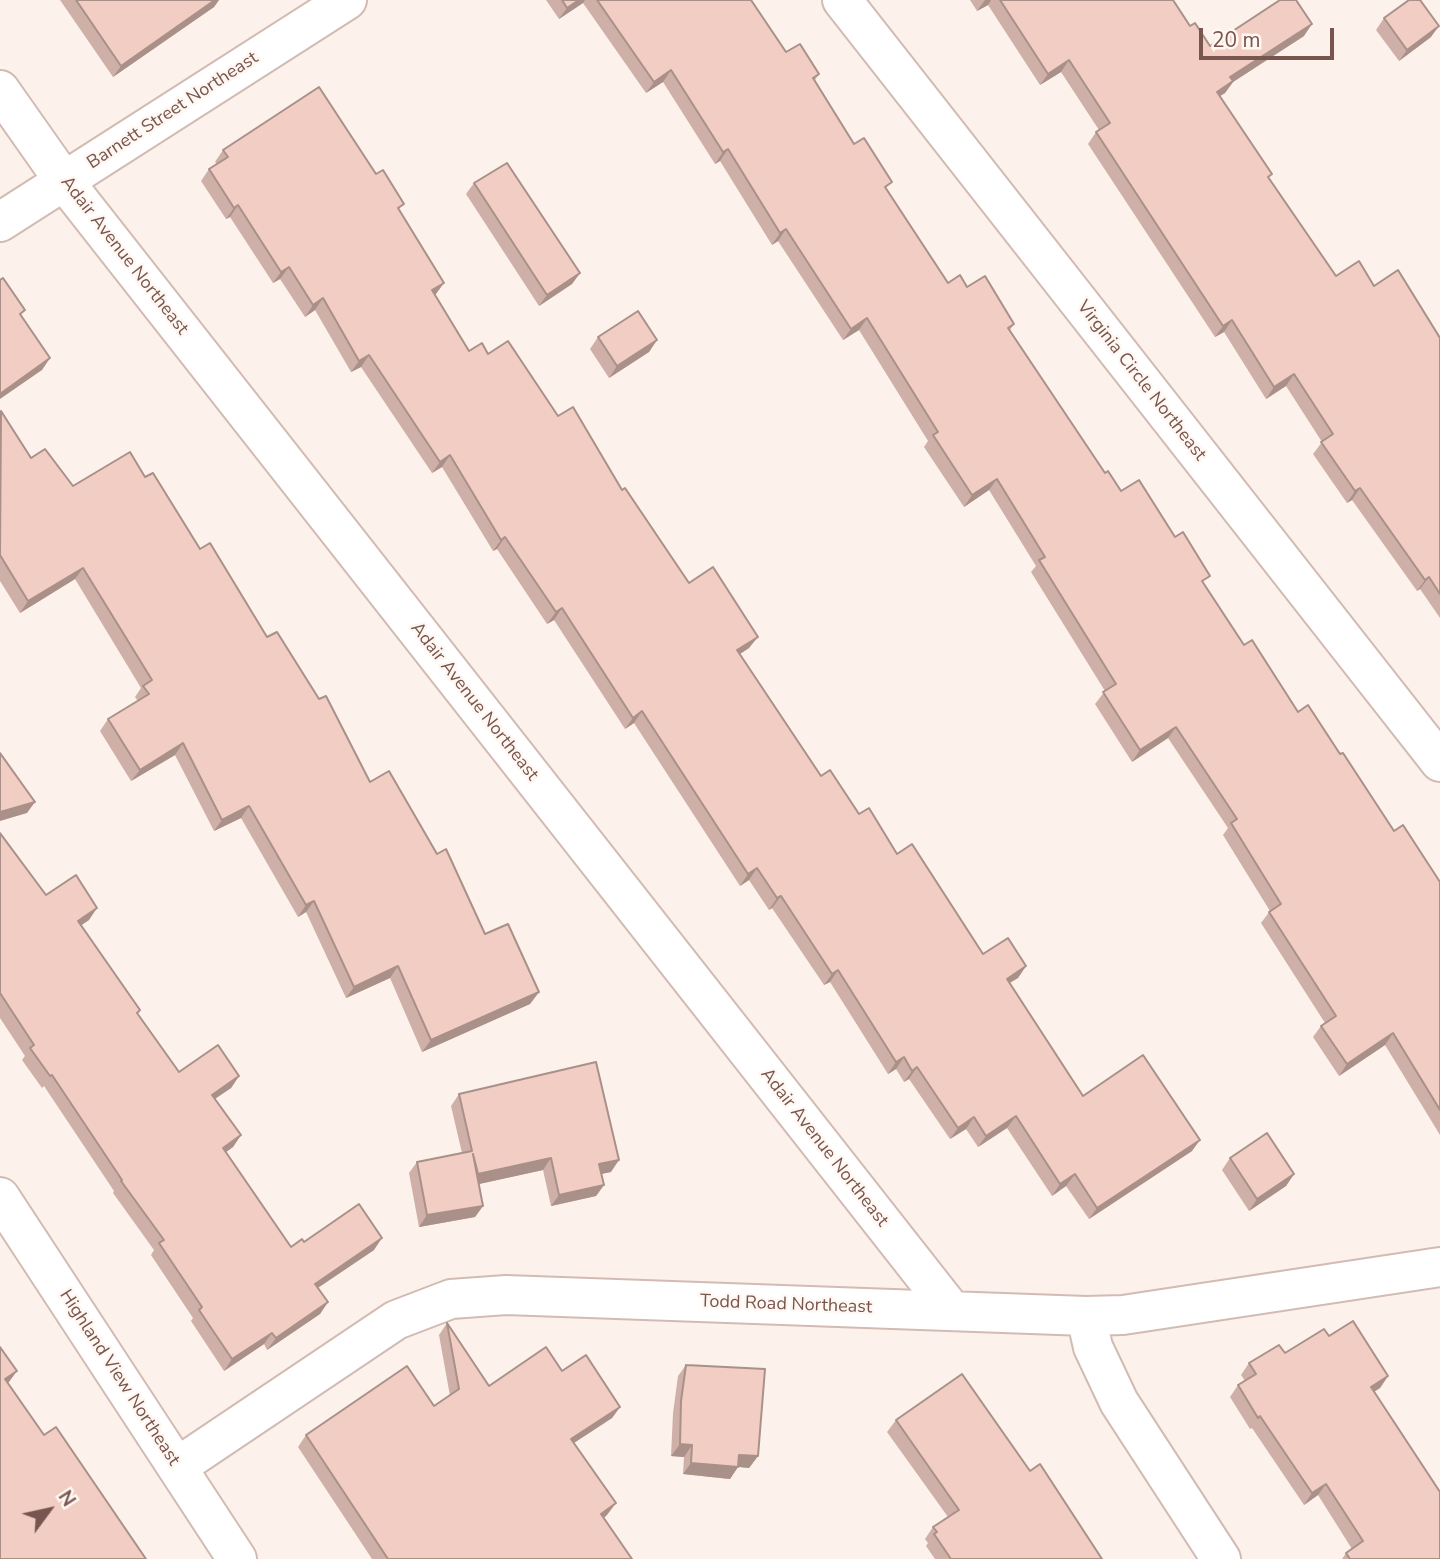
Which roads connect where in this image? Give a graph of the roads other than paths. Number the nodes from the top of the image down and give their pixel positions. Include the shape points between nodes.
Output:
1 (347, 0) edge
2 (842, 0) edge
3 (0, 90) edge
4 (64, 181) junction
5 (0, 222) edge
6 (1440, 762) edge
7 (0, 1197) edge
8 (1440, 1268) edge
9 (952, 1311) junction
10 (1086, 1316) junction
11 (177, 1467) junction
12 (237, 1559) edge
13 (1221, 1559) edge

1 - 4 street, Barnett Street Northeast
2 - 6 street, Virginia Circle Northeast
3 - 4 street, Adair Avenue Northeast
4 - 5 street, Barnett Street Northeast
4 - 9 street, Adair Avenue Northeast
7 - 11 street, Highland View Northeast
8 - 10 street, Todd Road Northeast via 1123,1315
9 - 10 street, Todd Road Northeast
9 - 11 street, Todd Road Northeast via 506,1295 451,1299 396,1320
10 - 13 street via 1093,1347 1119,1402
11 - 12 street, Highland View Northeast

